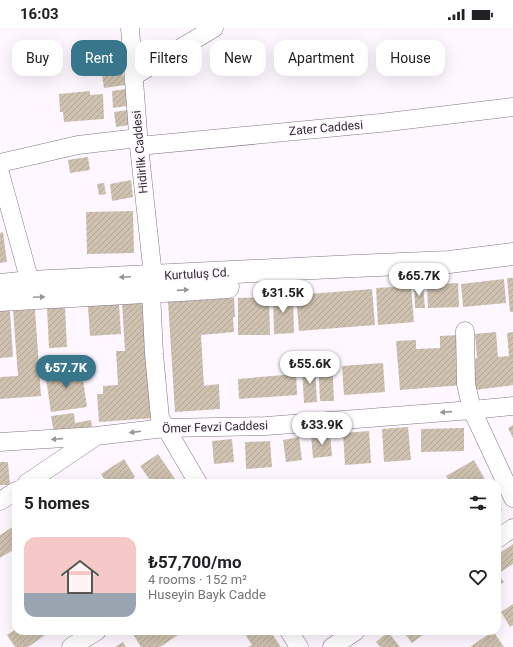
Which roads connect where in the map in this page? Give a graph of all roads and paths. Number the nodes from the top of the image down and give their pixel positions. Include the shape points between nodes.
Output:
1 (130, 28) edge
2 (214, 28) edge
3 (134, 76) junction
4 (513, 107) edge
5 (138, 142) junction
6 (0, 173) edge
7 (513, 254) edge
8 (513, 267) edge
9 (30, 282) junction
10 (152, 284) junction
11 (0, 285) edge
12 (0, 300) edge
13 (465, 331) dead end
14 (513, 406) edge
15 (472, 410) junction
16 (165, 428) junction
17 (96, 436) junction
18 (0, 442) edge
19 (33, 479) edge
20 (196, 479) edge
21 (12, 494) edge
22 (513, 498) edge
23 (0, 502) edge
24 (513, 528) edge
25 (501, 536) edge
26 (90, 635) edge
27 (292, 635) edge
28 (350, 635) edge
29 (71, 647) edge
30 (299, 647) edge
31 (332, 647) edge

1 - 3 street, Hidirlik Caddesi
2 - 3 street
3 - 5 street, Hidirlik Caddesi
4 - 5 street, Zater Caddesi via 380,123
5 - 6 street, Zater Caddesi via 78,145
5 - 10 street, Hidirlik Caddesi
6 - 9 street
7 - 10 main road, Kurtuluş Cd. via 449,262
10 -> 8 main road, Kurtuluş Cd. via 181,290
10 -> 9 main road, Kurtuluş Cd.
9 - 11 main road, Kurtuluş Cd.
12 -> 10 main road, Kurtuluş Cd.
10 - 16 street, Hidirlik Caddesi via 154,354 160,418
13 - 15 street via 466,384
14 - 15 street, Ömer Fevzi Caddesi
15 -> 16 street, Ömer Fevzi Caddesi via 266,426
15 - 22 street
16 -> 17 street, Ömer Fevzi Caddesi
16 - 20 street, Hidirlik Caddesi
17 -> 18 street
17 - 19 street, Ömer Fevzi Caddesi
21 - 23 street
24 - 25 street
26 - 29 street
27 - 30 street
28 - 31 street

